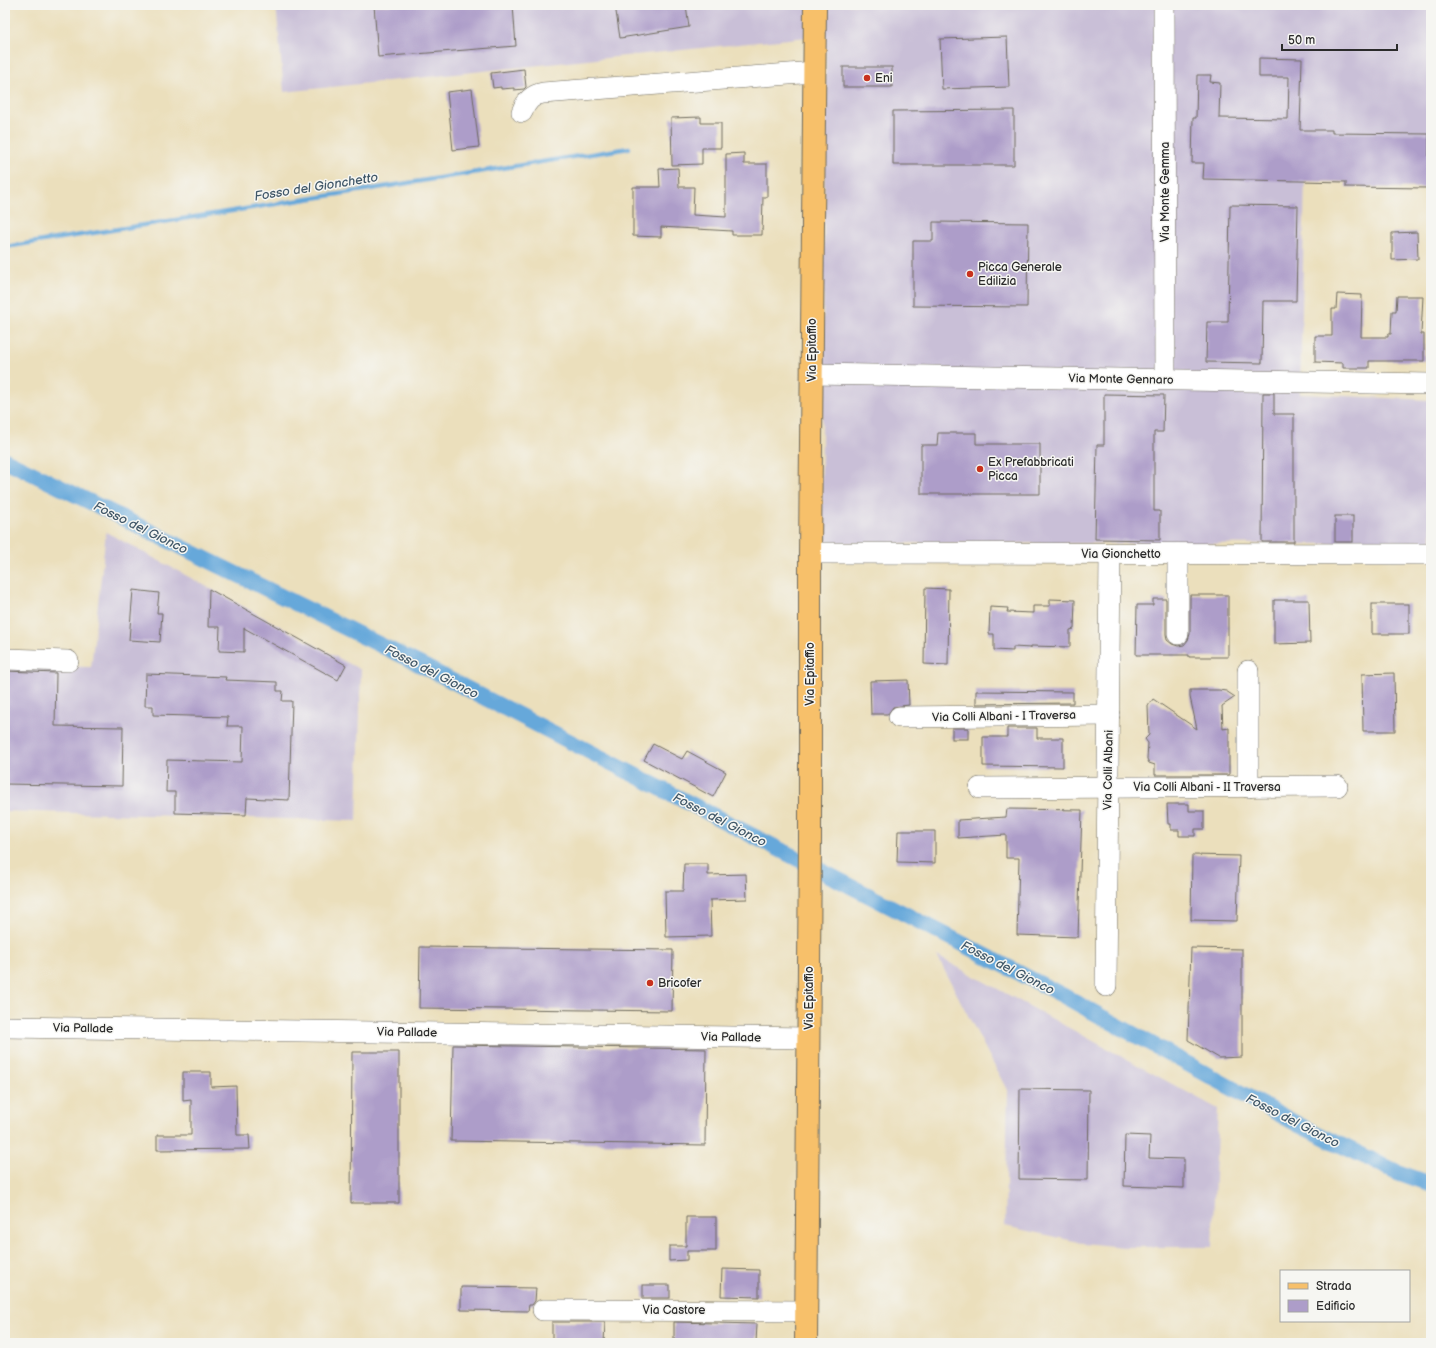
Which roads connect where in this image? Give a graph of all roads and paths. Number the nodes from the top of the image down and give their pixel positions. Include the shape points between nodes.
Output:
1 (815, 5) edge
2 (1164, 5) edge
3 (814, 72) junction
4 (522, 112) dead end
5 (812, 374) junction
6 (1165, 379) junction
7 (1431, 384) edge
8 (810, 553) junction
9 (1110, 554) junction
10 (1178, 554) junction
11 (1431, 554) edge
12 (1178, 634) dead end
13 (5, 659) edge
14 (68, 661) dead end
15 (1248, 671) dead end
16 (1109, 715) junction
17 (898, 717) dead end
18 (1337, 786) dead end
19 (1248, 787) junction
20 (980, 788) dead end
21 (1108, 788) junction
22 (1106, 986) dead end
23 (5, 1027) edge
24 (808, 1038) junction
25 (543, 1310) dead end
26 (806, 1311) junction
27 (806, 1343) edge

1 - 3 main road, Via Epitaffio
2 - 6 street, Via Monte Gemma
3 - 4 street via 543,93 525,103
3 - 5 main road, Via Epitaffio
5 - 6 street, Via Monte Gennaro
5 - 8 main road, Via Epitaffio
6 - 7 street, Via Monte Gennaro
8 - 9 street, Via Gionchetto
8 - 24 main road, Via Epitaffio
9 - 10 street, Via Gionchetto
9 - 16 street, Via Colli Albani
10 - 11 street, Via Gionchetto
10 - 12 street
13 - 14 street
15 - 19 street
16 - 17 street, Via Colli Albani - I Traversa
16 - 21 street, Via Colli Albani
18 - 19 street, Via Colli Albani - II Traversa
19 - 21 street, Via Colli Albani - II Traversa
20 - 21 street, Via Colli Albani - II Traversa
21 - 22 street, Via Colli Albani
23 - 24 street, Via Pallade
24 - 26 main road, Via Epitaffio
25 - 26 street, Via Castore
26 - 27 main road, Via Epitaffio

